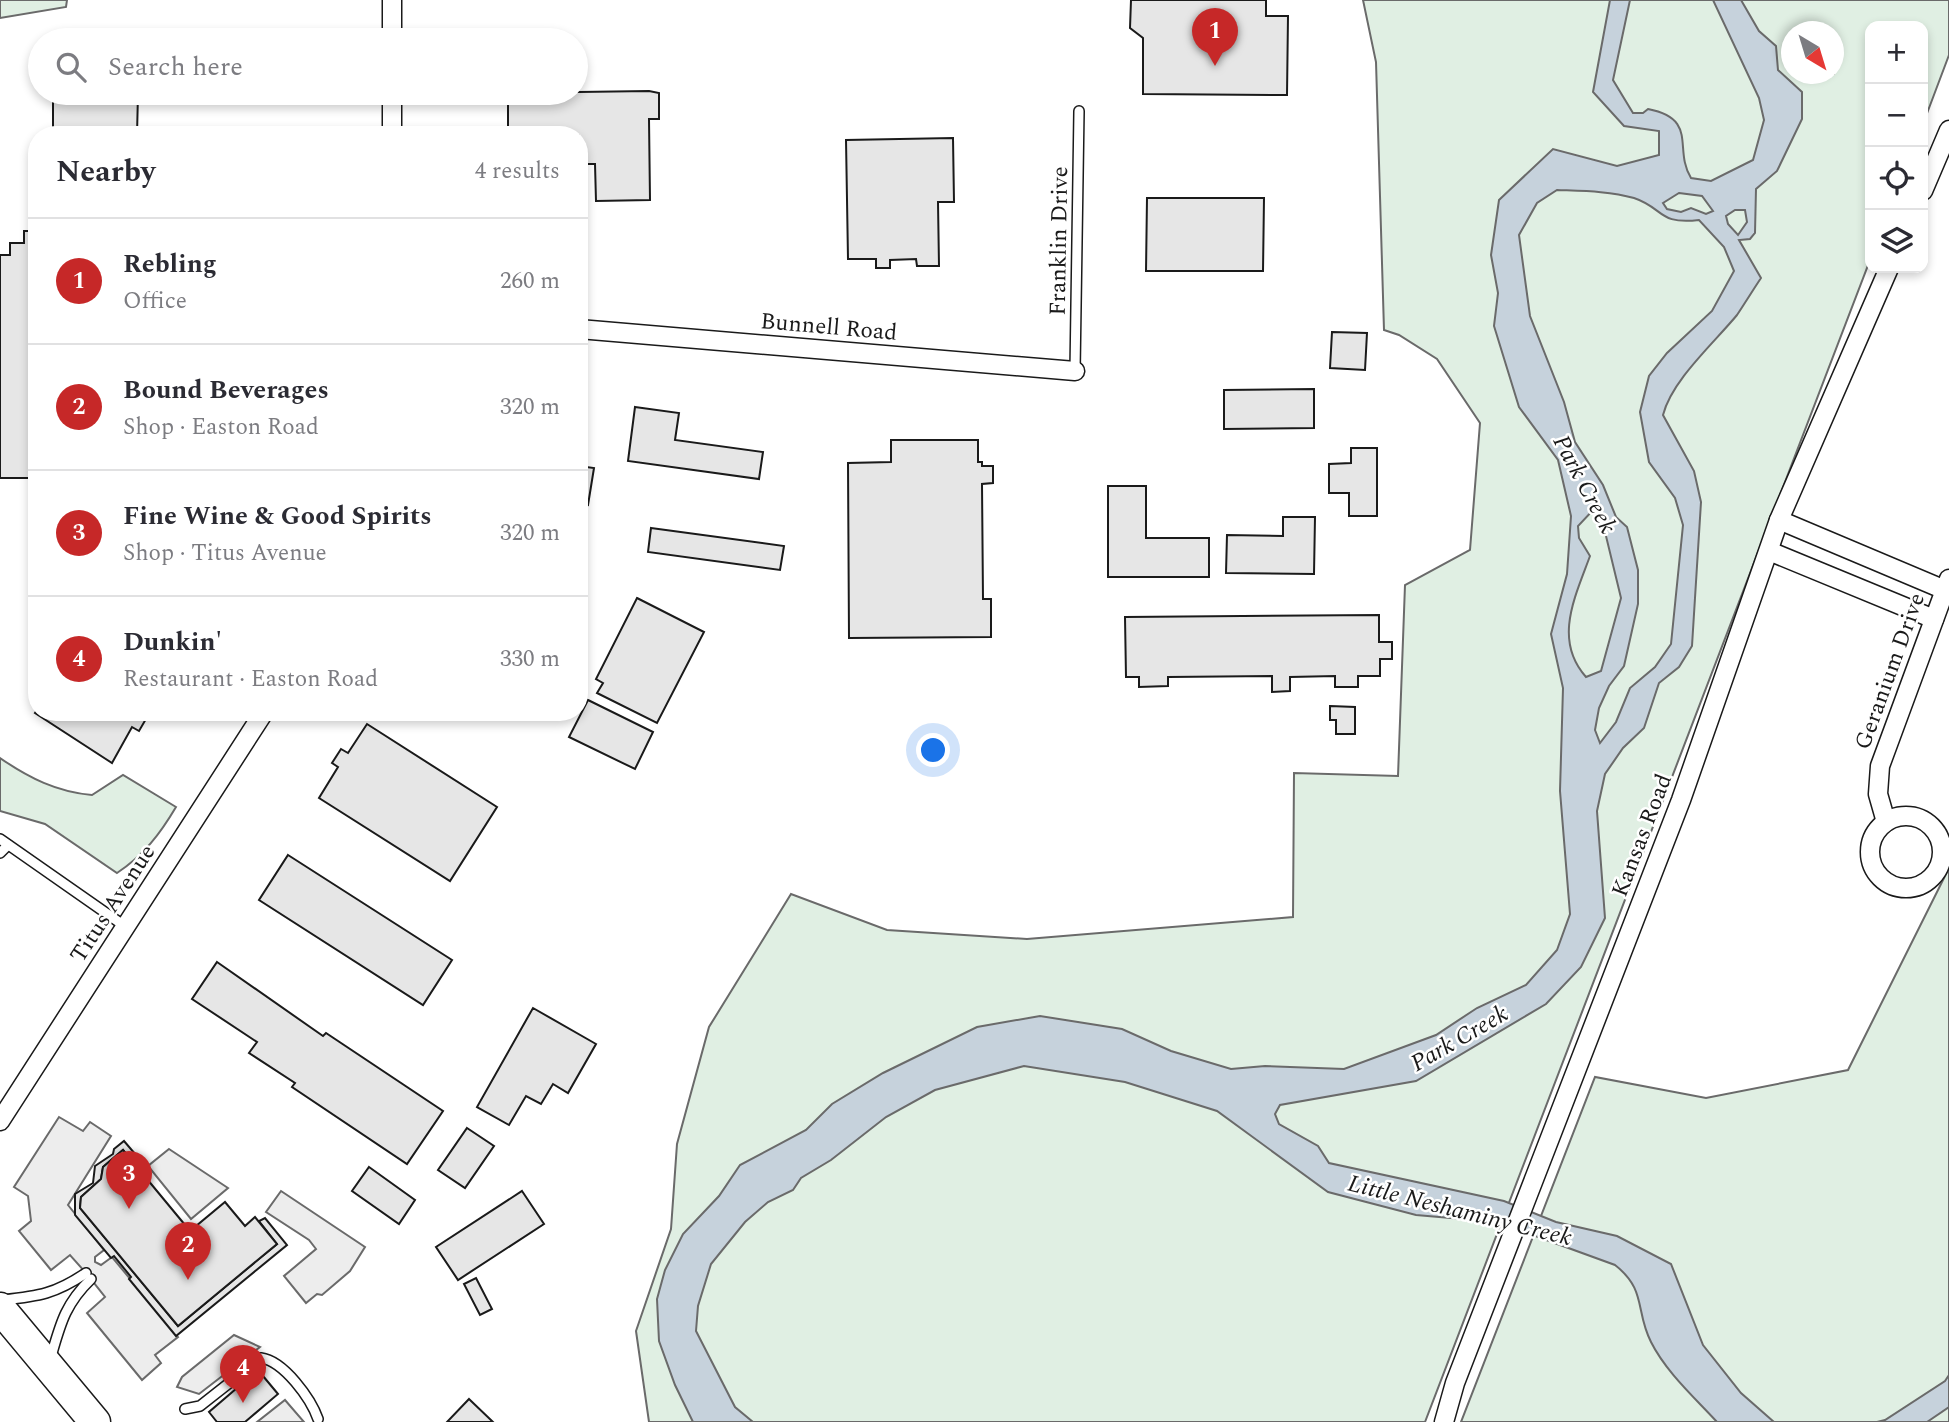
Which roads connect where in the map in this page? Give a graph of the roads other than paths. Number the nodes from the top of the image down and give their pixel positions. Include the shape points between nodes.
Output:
1 (392, 0) edge
2 (392, 28) edge
3 (392, 105) edge
4 (1079, 111) dead end
5 (392, 126) edge
6 (1949, 131) edge
7 (1928, 179) edge
8 (1887, 273) edge
9 (588, 330) edge
10 (1075, 372) joint
11 (1779, 520) junction
12 (1769, 551) junction
13 (1947, 584) edge
14 (1934, 618) junction
15 (258, 721) edge
16 (1886, 822) junction
17 (4, 842) edge
18 (0, 853) edge
19 (126, 927) junction
20 (0, 1121) edge
21 (0, 1300) edge
22 (0, 1308) edge
23 (49, 1365) junction
24 (185, 1409) dead end
25 (318, 1419) dead end
26 (96, 1422) edge
27 (1444, 1422) edge

1 - 2 street
3 - 5 street
4 - 10 lane, Franklin Drive
6 - 7 street
8 - 11 street, Kansas Road
9 - 10 street, Bunnell Road
11 - 12 street, Kansas Road
11 - 13 street
12 - 14 street
12 - 27 street, Kansas Road via 1681,800
13 - 14 street, Geranium Drive
14 - 16 street, Geranium Drive via 1880,766 1878,794
15 - 19 street, Titus Avenue
16 - 16 street via 1870,852 1877,874 1907,888 1929,879 1941,858 1937,835 1919,819 1908,816
17 - 18 lane
17 - 19 lane
19 - 20 street, Titus Avenue
21 - 23 lane via 44,1296 88,1276 64,1312
22 - 23 highway
23 - 26 highway
24 - 25 lane via 200,1406 261,1358 276,1363

